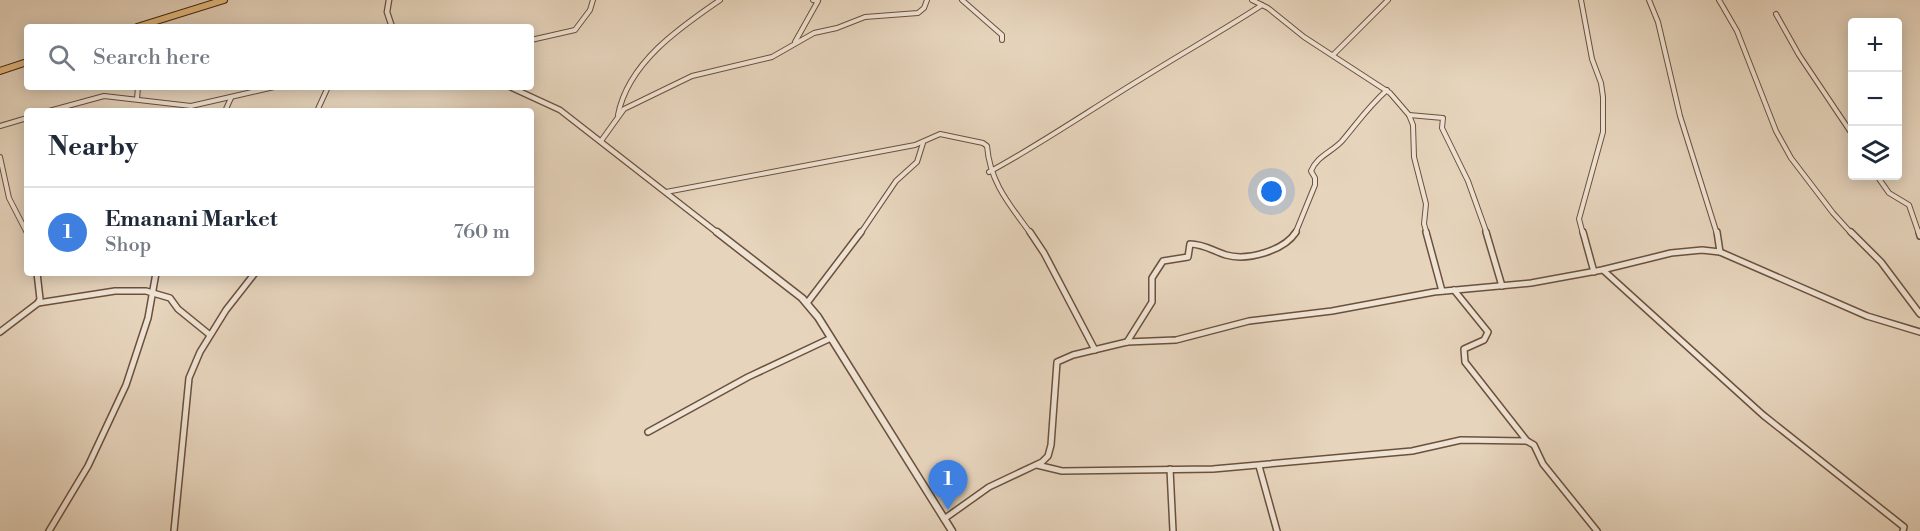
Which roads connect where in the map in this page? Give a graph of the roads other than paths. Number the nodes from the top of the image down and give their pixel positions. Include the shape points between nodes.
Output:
1 (224, 0) edge
2 (389, 0) edge
3 (593, 0) edge
4 (720, 0) edge
5 (813, 0) edge
6 (927, 0) edge
7 (962, 0) edge
8 (1252, 0) edge
9 (1388, 0) edge
10 (1581, 0) edge
11 (1649, 0) edge
12 (1719, 0) edge
13 (1262, 5) junction
14 (1776, 14) dead end
15 (147, 24) edge
16 (389, 24) edge
17 (534, 39) edge
18 (1002, 40) dead end
19 (795, 42) junction
20 (1333, 55) junction
21 (24, 63) edge
22 (0, 70) edge
23 (138, 90) edge
24 (262, 90) edge
25 (327, 90) edge
26 (517, 90) edge
27 (1387, 90) junction
28 (231, 98) junction
29 (137, 99) junction
30 (59, 108) edge
31 (226, 108) edge
32 (318, 108) edge
33 (618, 115) junction
34 (1409, 115) junction
35 (24, 119) edge
36 (0, 126) edge
37 (1848, 128) edge
38 (600, 141) junction
39 (922, 143) junction
40 (0, 157) edge
41 (989, 172) junction
42 (1880, 180) edge
43 (666, 192) junction
44 (24, 227) edge
45 (1920, 236) edge
46 (1720, 252) junction
47 (1602, 270) junction
48 (1594, 272) junction
49 (37, 276) edge
50 (155, 276) edge
51 (253, 276) edge
52 (1502, 286) junction
53 (1454, 290) junction
54 (1442, 291) junction
55 (151, 292) junction
56 (38, 303) junction
57 (807, 303) junction
58 (1920, 314) edge
59 (0, 332) edge
60 (1920, 332) edge
61 (210, 335) junction
62 (831, 338) junction
63 (1127, 342) junction
64 (1095, 350) junction
65 (648, 432) dead end
66 (1527, 441) junction
67 (1037, 465) junction
68 (1260, 466) junction
69 (1170, 469) junction
70 (944, 519) junction
71 (49, 531) edge
72 (174, 531) edge
73 (952, 531) edge
74 (1173, 531) edge
75 (1276, 531) edge
76 (1598, 531) edge
77 (1903, 531) edge

1 - 15 highway
2 - 16 street
3 - 17 street via 576,30
4 - 33 street via 673,34 633,75 619,102
5 - 19 street via 818,1
6 - 19 street via 918,13 865,17
7 - 18 street via 995,26
8 - 13 street
9 - 20 street
10 - 48 street via 1603,97 1603,132 1579,217
11 - 46 street
12 - 58 street via 1737,31 1776,131 1796,166 1881,262
13 - 20 street
13 - 41 street
14 - 37 street
19 - 33 street via 758,62 689,77 635,101
20 - 27 street
21 - 22 highway
23 - 29 street
24 - 28 street
25 - 32 street
26 - 38 street via 552,105
27 - 34 street
27 - 63 street via 1360,115 1340,143 1312,166 1315,185 1294,236 1248,256 1228,255 1207,245 1190,244 1188,257 1163,261 1152,278 1152,302
28 - 29 street via 188,106
28 - 31 street
29 - 30 street via 100,96
33 - 38 street
34 - 52 street via 1443,117 1442,128 1484,223
34 - 54 street via 1426,204 1425,232
35 - 36 street
38 - 43 street
39 - 41 street via 934,135 945,134 984,144
39 - 43 street
39 - 57 street via 917,162 894,183
40 - 44 street via 9,198
41 - 64 street via 1044,253
42 - 45 street via 1889,194 1910,206
43 - 57 street
46 - 47 street via 1671,254
46 - 60 street via 1867,316
47 - 48 street
47 - 77 street via 1763,415 1904,527
48 - 52 street
49 - 56 street
50 - 55 street
51 - 61 street
52 - 53 street
53 - 54 street
53 - 66 street via 1488,332 1484,340 1464,349 1465,362
54 - 63 street via 1250,321 1176,340
55 - 56 street via 115,291
55 - 61 street via 170,298
55 - 71 street via 148,318 126,385 88,466
56 - 59 street
57 - 62 street
61 - 72 street via 189,378
62 - 65 street via 740,381
62 - 70 street
63 - 64 street
64 - 67 street via 1063,358 1056,364 1049,453
66 - 68 street via 1461,440 1412,451
66 - 76 street via 1534,445 1543,464
67 - 69 street via 1062,471
67 - 70 street via 989,487
68 - 69 street
68 - 75 street
69 - 74 street
70 - 73 street

